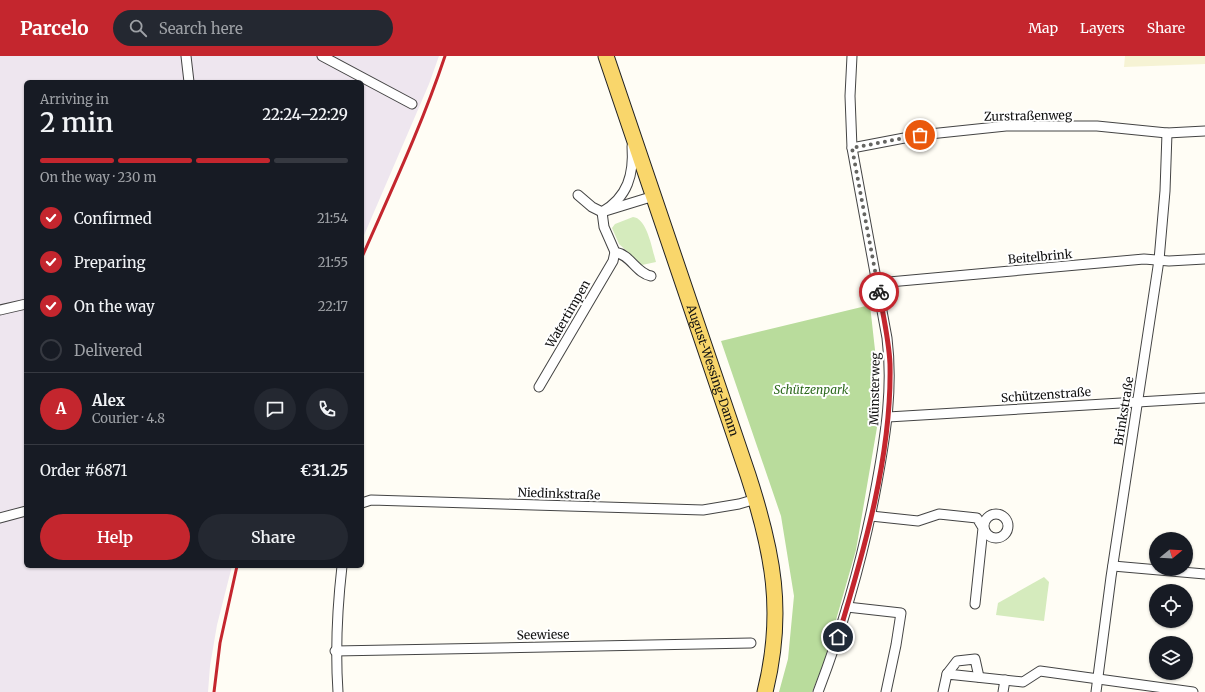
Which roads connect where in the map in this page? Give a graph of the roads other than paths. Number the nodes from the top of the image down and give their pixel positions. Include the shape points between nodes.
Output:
1 (186, 56) edge
2 (322, 56) edge
3 (606, 56) edge
4 (852, 56) edge
5 (189, 80) edge
6 (412, 104) dead end
7 (627, 116) junction
8 (1205, 131) edge
9 (1167, 133) junction
10 (852, 148) junction
11 (578, 195) dead end
12 (654, 196) junction
13 (602, 212) junction
14 (616, 252) junction
15 (1205, 259) edge
16 (1159, 260) junction
17 (651, 276) dead end
18 (878, 284) junction
19 (24, 304) edge
20 (0, 310) edge
21 (539, 387) dead end
22 (1205, 398) edge
23 (1137, 401) junction
24 (888, 417) junction
25 (756, 499) junction
26 (364, 502) edge
27 (24, 512) edge
28 (871, 516) junction
29 (0, 518) edge
30 (1113, 566) junction
31 (342, 568) edge
32 (1205, 574) edge
33 (976, 604) dead end
34 (847, 607) junction
35 (751, 643) dead end
36 (335, 651) junction
37 (947, 674) junction
38 (980, 677) junction
39 (1098, 678) junction
40 (1005, 680) junction
41 (338, 692) edge
42 (765, 692) edge
43 (818, 692) edge
44 (886, 692) edge
45 (943, 692) edge
46 (1003, 692) edge
47 (1096, 692) edge
48 (1192, 692) edge

1 - 5 street
2 - 6 street
3 - 7 main road, August-Wessing-Damm
4 - 10 street, Münsterweg
7 - 12 main road, August-Wessing-Damm
7 - 13 street via 633,165 630,179 619,198
8 - 9 street, Zurstraßenweg
9 - 10 street, Zurstraßenweg via 1097,126 1006,126 920,135
9 - 16 street, Brinkstraße
10 - 18 street, Münsterweg
11 - 13 street
12 - 13 street
12 - 25 main road, August-Wessing-Damm
13 - 14 street via 604,227
14 - 17 street via 626,256 643,273
14 - 21 street, Watertimpen
15 - 16 street, Beitelbrink
16 - 18 street, Beitelbrink via 1144,259
16 - 23 street, Brinkstraße
18 - 24 street, Münsterweg via 890,362
19 - 20 street
22 - 23 street, Schützenstraße
23 - 24 street, Schützenstraße
23 - 30 street, Brinkstraße
24 - 28 street, Münsterweg
25 - 26 street, Niedinkstraße via 703,510 371,500
25 - 42 main road, August-Wessing-Damm via 769,551 775,601 774,641
27 - 29 street
28 - 33 street via 918,521 939,514 977,518 983,528
28 - 34 street, Münsterweg
30 - 32 street
30 - 39 street, Brinkstraße
31 - 36 street via 336,611
34 - 43 street, Münsterweg
34 - 44 street via 901,613
35 - 36 street, Seewiese
36 - 41 street
37 - 38 street
37 - 38 street via 957,661 975,659
37 - 45 street
38 - 40 street
39 - 40 street via 1040,671 1023,682
39 - 47 street, Brinkstraße
39 - 48 street
40 - 46 street

